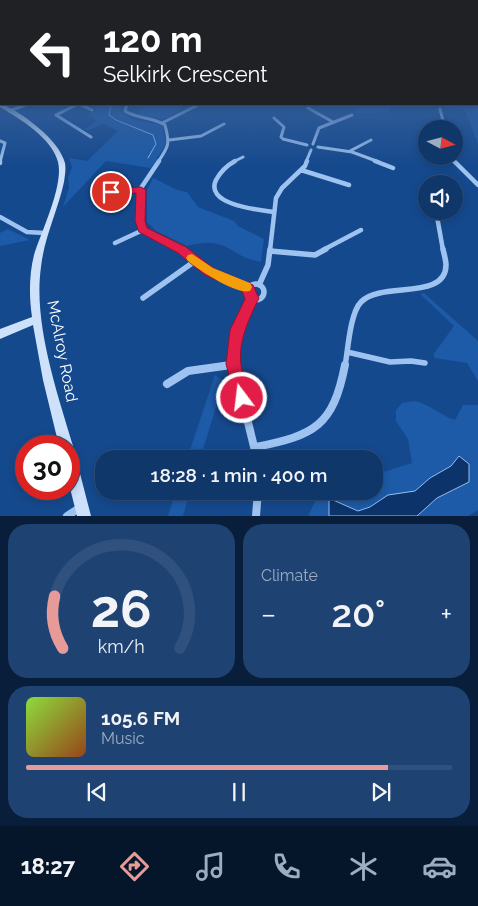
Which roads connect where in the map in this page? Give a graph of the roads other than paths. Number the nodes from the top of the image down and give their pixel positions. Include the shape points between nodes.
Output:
1 (19, 118) edge
2 (62, 118) edge
3 (137, 118) edge
4 (172, 118) edge
5 (274, 118) dead end
6 (326, 118) edge
7 (344, 118) edge
8 (333, 122) junction
9 (162, 123) junction
10 (224, 124) dead end
11 (91, 137) dead end
12 (169, 140) junction
13 (372, 140) dead end
14 (0, 141) edge
15 (313, 144) junction
16 (307, 145) junction
17 (318, 147) junction
18 (311, 150) junction
19 (350, 151) junction
20 (243, 157) dead end
21 (0, 163) edge
22 (455, 165) edge
23 (393, 168) dead end
24 (301, 170) junction
25 (349, 185) dead end
26 (478, 186) edge
27 (141, 190) junction
28 (111, 192) dead end
29 (54, 204) joint
30 (274, 212) junction
31 (0, 217) edge
32 (438, 220) edge
33 (143, 230) junction
34 (361, 230) dead end
35 (45, 232) junction
36 (115, 243) dead end
37 (270, 252) junction
38 (195, 261) junction
39 (259, 285) junction
40 (248, 288) junction
41 (143, 298) dead end
42 (252, 298) junction
43 (37, 319) junction
44 (0, 334) edge
45 (347, 352) junction
46 (425, 363) dead end
47 (234, 364) junction
48 (167, 384) dead end
49 (63, 435) edge
50 (256, 447) junction
51 (256, 450) edge
52 (257, 500) edge
53 (83, 511) edge
54 (67, 516) edge
55 (256, 516) edge

1 - 29 street via 40,132 61,160 63,176
2 - 11 street
3 - 9 street
4 - 9 street
5 - 16 street via 284,127 283,139
6 - 8 street
7 - 8 street
8 - 15 street via 318,129
9 - 12 street via 166,126
10 - 12 street via 201,136
12 - 27 street via 168,147
13 - 19 street
14 - 21 street via 5,143
15 - 16 street
15 - 17 street
16 - 18 street
17 - 18 street
17 - 19 street
18 - 24 street
19 - 23 street
20 - 30 street via 219,173 216,193 231,204
22 - 26 street
24 - 25 street
24 - 30 street via 282,188 276,198
27 - 28 street
27 - 33 street via 140,221
29 - 35 street, McAlroy Road
30 - 37 street
31 - 35 street via 27,232
32 - 45 street via 446,265 442,277 429,286 379,292 364,299 355,313
33 - 36 street
33 - 38 street via 182,250
34 - 37 street via 316,255
35 - 43 street, McAlroy Road via 36,268
37 - 39 street
38 - 40 street via 209,271
38 - 41 street
39 - 40 street
39 - 42 street via 264,289 263,295
40 - 42 street
42 - 47 street via 237,330
43 - 44 street
43 - 49 street, McAlroy Road
45 - 46 street via 390,362
45 - 50 street via 339,395 326,420 312,430
47 - 48 street via 188,371
47 - 50 street
50 - 51 street
52 - 55 street
53 - 54 street

